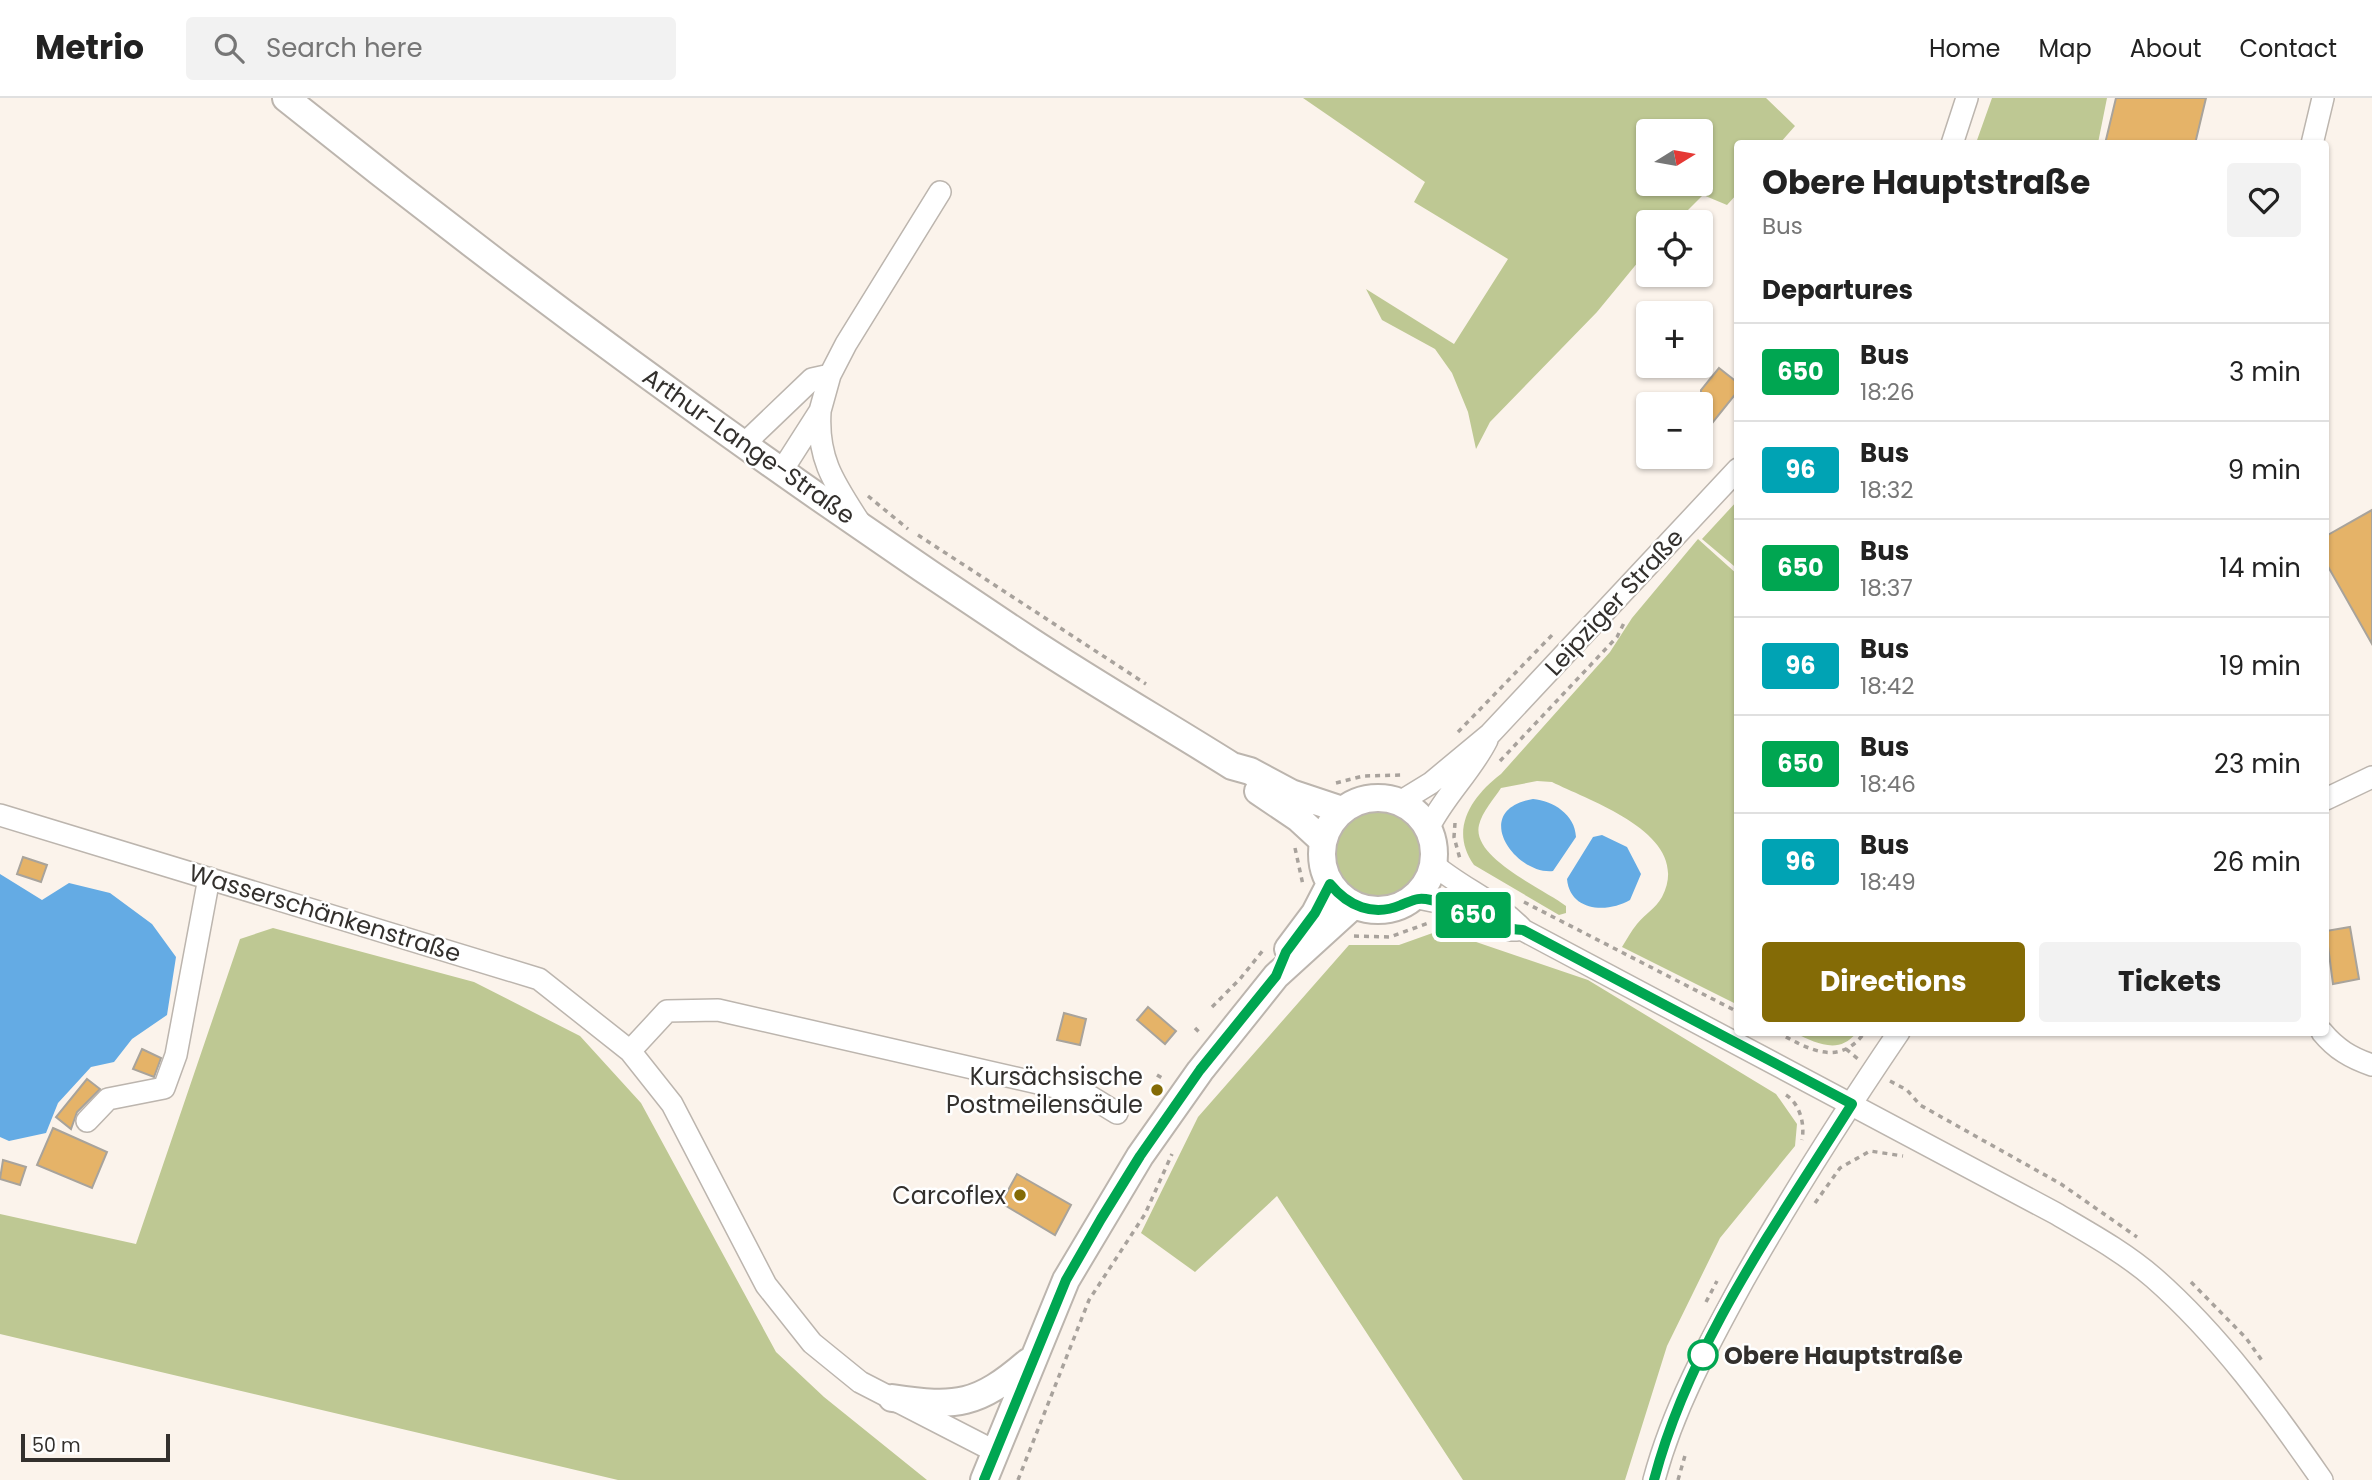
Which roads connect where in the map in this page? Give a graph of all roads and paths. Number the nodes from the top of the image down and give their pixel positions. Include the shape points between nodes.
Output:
1 (286, 98) edge
2 (1967, 98) edge
3 (2323, 98) edge
4 (1953, 140) edge
5 (2313, 140) edge
6 (940, 192) dead end
7 (830, 375) junction
8 (820, 411) junction
9 (743, 445) junction
10 (781, 472) junction
11 (1734, 473) edge
12 (859, 488) dead end
13 (863, 527) junction
14 (1629, 614) dead end
15 (1561, 626) dead end
16 (1149, 686) dead end
17 (1457, 733) dead end
18 (1490, 734) junction
19 (1493, 769) dead end
20 (1410, 774) dead end
21 (2372, 777) edge
22 (2329, 798) edge
23 (1400, 802) junction
24 (1303, 809) junction
25 (1342, 810) junction
26 (0, 815) edge
27 (1456, 816) dead end
28 (1429, 829) junction
29 (1323, 841) junction
30 (1433, 864) junction
31 (1466, 866) dead end
32 (209, 878) junction
33 (1330, 884) junction
34 (1413, 897) junction
35 (1518, 898) dead end
36 (1354, 905) junction
37 (1323, 919) junction
38 (1434, 921) dead end
39 (1523, 930) junction
40 (1271, 940) dead end
41 (1212, 1007) dead end
42 (1734, 1010) edge
43 (1785, 1036) edge
44 (1862, 1036) edge
45 (1896, 1036) edge
46 (2325, 1036) edge
47 (630, 1051) junction
48 (2372, 1065) edge
49 (1157, 1075) dead end
50 (1162, 1078) dead end
51 (1781, 1092) dead end
52 (1852, 1104) junction
53 (1117, 1114) dead end
54 (87, 1121) dead end
55 (1174, 1147) dead end
56 (1800, 1150) dead end
57 (1907, 1157) dead end
58 (1144, 1200) dead end
59 (1151, 1202) junction
60 (1811, 1208) dead end
61 (1118, 1243) dead end
62 (1123, 1247) junction
63 (1719, 1279) dead end
64 (1701, 1312) dead end
65 (1032, 1358) junction
66 (892, 1398) junction
67 (1690, 1441) dead end
68 (996, 1452) junction
69 (984, 1480) edge
70 (1018, 1480) edge
71 (1654, 1480) edge
72 (1678, 1480) edge
73 (2322, 1480) edge

1 - 9 main road, Arthur-Lange-Straße via 505,270
2 - 4 street
3 - 5 street
6 - 7 street
7 - 8 street
7 - 9 street via 811,379
8 - 10 street
8 - 13 street via 818,434 824,463
9 - 10 main road, Arthur-Lange-Straße
10 - 13 main road, Arthur-Lange-Straße
11 - 18 street, Leipziger Straße
12 - 16 path via 907,528
13 - 24 main road, Arthur-Lange-Straße via 1031,642 1233,766 1250,771
14 - 19 path via 1617,637
15 - 17 path
18 - 23 street, Leipziger Straße via 1431,783
18 - 28 street, Leipziger Straße
20 - 24 path via 1316,783
21 - 22 street
23 - 25 main road via 1371,797
23 - 28 main road
24 - 25 main road, Arthur-Lange-Straße
24 - 29 main road, Arthur-Lange-Straße
24 - 37 path via 1290,834 1303,883 1299,902
25 - 29 main road via 1329,824
26 - 32 street, Wasserschänkenstraße
27 - 31 path via 1454,837
28 - 30 main road
29 - 33 main road via 1324,870
30 - 34 main road via 1427,881
30 - 39 street
32 - 47 street, Wasserschänkenstraße via 539,979
32 - 54 street via 176,1055 164,1088 108,1099
33 - 36 main road
33 - 37 main road
34 - 36 main road via 1388,910
34 - 39 street via 1452,905 1508,930
35 - 42 path
36 - 37 main road
37 - 38 path via 1345,938 1390,937
37 - 65 main road via 1286,952 1276,976 1200,1070 1140,1156 1066,1280
39 - 52 street
40 - 41 path
43 - 44 path via 1811,1050 1833,1053 1855,1046
45 - 52 street
46 - 48 street via 2333,1045
47 - 53 street via 667,1011 718,1010 1086,1094
47 - 66 street, Wasserschänkenstraße via 672,1104 766,1285 812,1343 860,1382
49 - 50 path
51 - 56 path via 1801,1114
52 - 71 street via 1711,1339 1674,1418
52 - 73 street via 2055,1213 2152,1276 2236,1364
55 - 59 path
57 - 60 path via 1870,1151 1840,1168
58 - 59 path
59 - 62 path
61 - 62 path
62 - 70 path via 1089,1300
63 - 64 path
65 - 66 main road via 985,1395 963,1402
65 - 68 main road
66 - 68 street, Wasserschänkenstraße
67 - 72 path
68 - 69 main road

